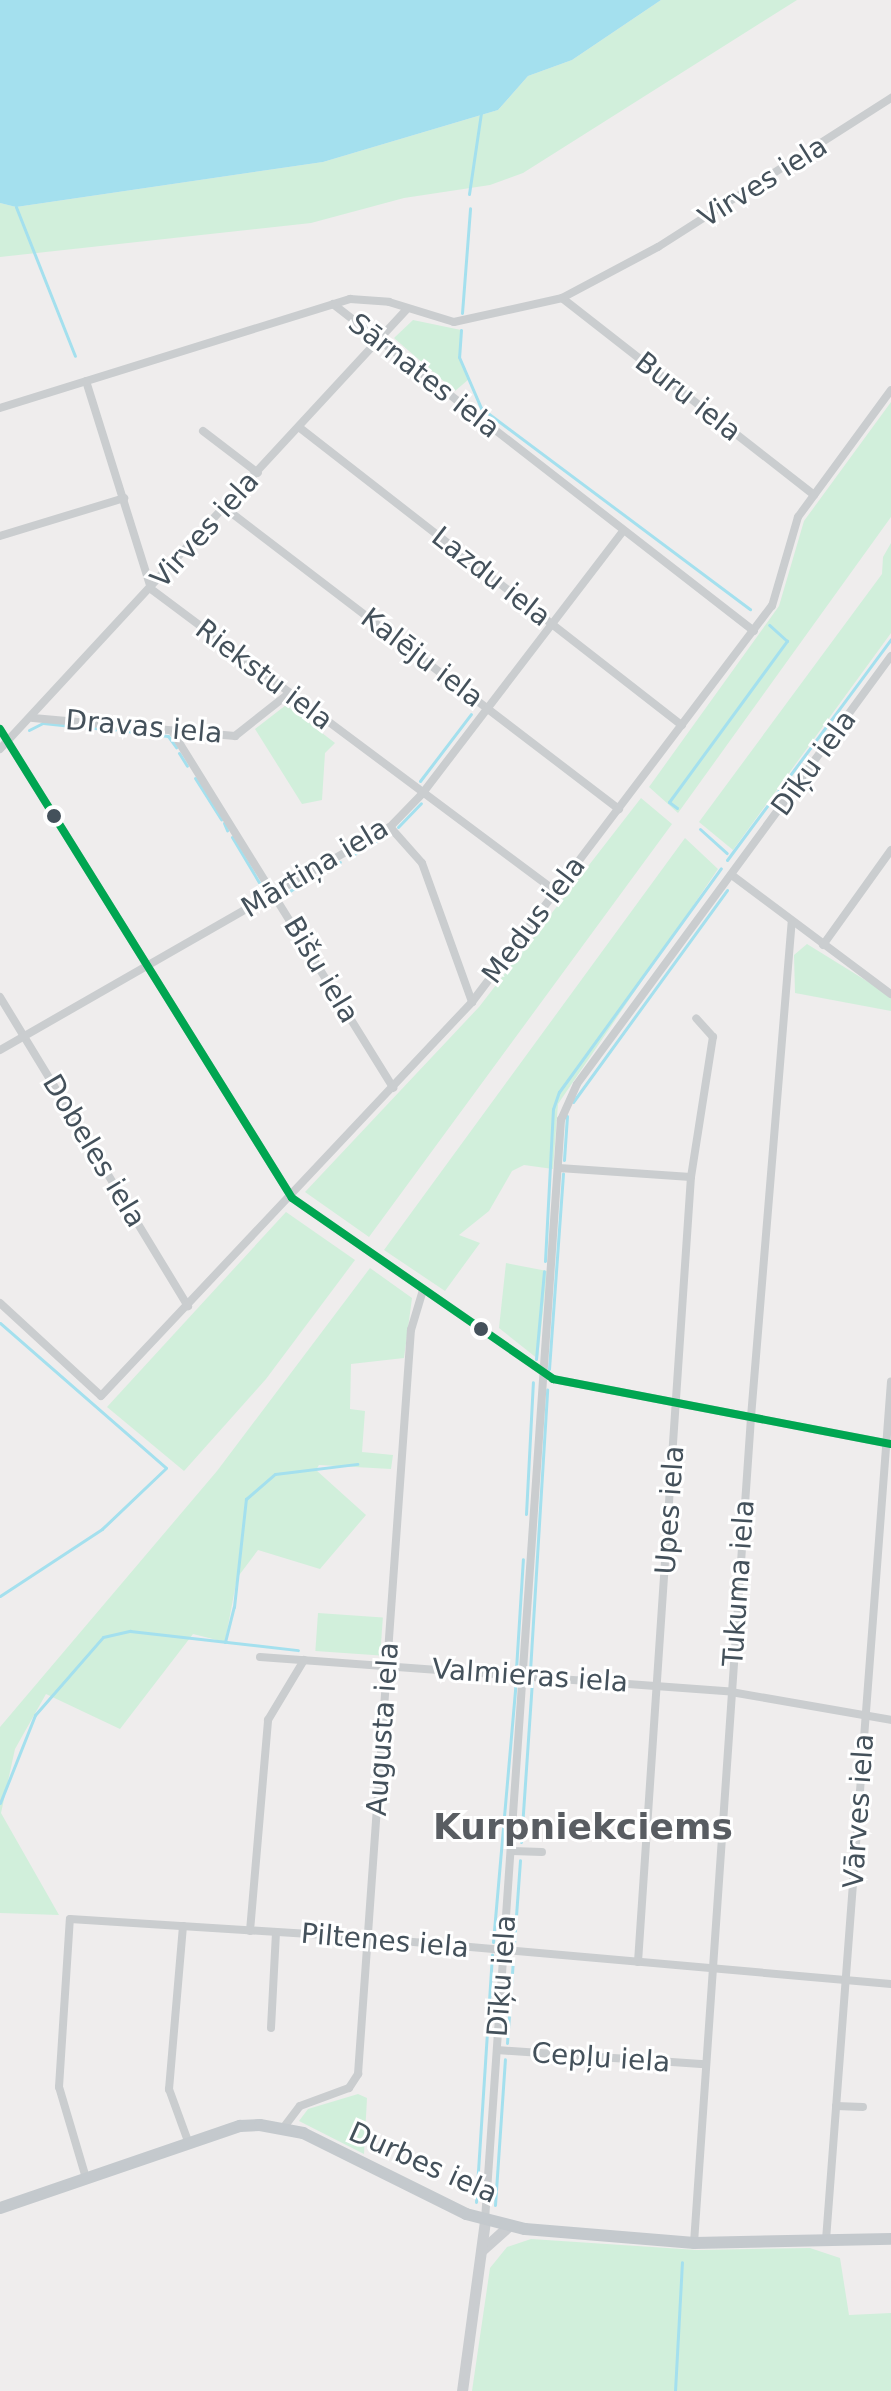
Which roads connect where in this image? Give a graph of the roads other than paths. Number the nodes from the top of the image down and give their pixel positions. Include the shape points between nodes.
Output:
1 (891, 98) edge
2 (562, 298) junction
3 (333, 304) junction
4 (407, 309) junction
5 (379, 342) junction
6 (86, 381) junction
7 (891, 390) edge
8 (0, 408) edge
9 (300, 428) junction
10 (203, 431) dead end
11 (258, 473) junction
12 (814, 495) junction
13 (124, 498) junction
14 (225, 508) junction
15 (622, 532) junction
16 (0, 536) edge
17 (151, 589) junction
18 (551, 624) junction
19 (754, 631) junction
20 (891, 656) edge
21 (288, 694) junction
22 (487, 708) junction
23 (33, 718) junction
24 (682, 725) junction
25 (0, 729) edge
26 (172, 731) junction
27 (10, 741) junction
28 (0, 749) edge
29 (422, 794) junction
30 (619, 809) junction
31 (390, 827) junction
32 (891, 850) edge
33 (733, 876) junction
34 (554, 890) junction
35 (274, 894) junction
36 (792, 923) junction
37 (823, 945) junction
38 (148, 964) junction
39 (891, 994) edge
40 (0, 997) edge
41 (472, 1002) junction
42 (696, 1018) dead end
43 (24, 1036) junction
44 (0, 1050) edge
45 (393, 1088) junction
46 (559, 1168) junction
47 (691, 1177) junction
48 (292, 1198) junction
49 (423, 1290) junction
50 (0, 1303) edge
51 (188, 1306) junction
52 (542, 1373) junction
53 (891, 1381) edge
54 (678, 1403) junction
55 (751, 1417) junction
56 (888, 1443) edge
57 (260, 1657) dead end
58 (304, 1660) junction
59 (387, 1665) junction
60 (522, 1675) junction
61 (657, 1686) junction
62 (731, 1692) junction
63 (867, 1715) junction
64 (891, 1720) edge
65 (512, 1851) junction
66 (542, 1852) dead end
67 (183, 1926) junction
68 (250, 1931) junction
69 (276, 1932) junction
70 (368, 1938) junction
71 (504, 1951) junction
72 (638, 1962) junction
73 (712, 1969) junction
74 (846, 1981) junction
75 (891, 1984) edge
76 (271, 2028) dead end
77 (497, 2050) junction
78 (705, 2064) junction
79 (836, 2106) junction
80 (863, 2107) dead end
81 (284, 2127) junction
82 (189, 2144) junction
83 (86, 2178) junction
84 (0, 2208) edge
85 (485, 2220) junction
86 (509, 2226) junction
87 (891, 2239) edge
88 (826, 2240) junction
89 (694, 2243) junction
90 (481, 2250) junction
91 (462, 2391) edge

1 - 2 street, Virves iela via 658,247
2 - 4 street, Virves iela via 454,322
2 - 12 street, Buru iela
3 - 4 street, Virves iela via 368,298
3 - 5 street, Sārnates iela
3 - 6 street, Sārnates iela
4 - 5 street, Virves iela
5 - 9 street, Virves iela
5 - 15 street, Sārnates iela
6 - 8 street, Sārnates iela
6 - 13 street
7 - 12 street, Medus iela
9 - 11 street, Virves iela
9 - 18 street, Lazdu iela
10 - 11 street
11 - 14 street, Virves iela
12 - 19 street, Medus iela via 793,528 772,606
13 - 16 street
13 - 17 street
14 - 17 street, Virves iela
14 - 22 street, Kalēju iela
15 - 18 street, Mārtiņa iela
15 - 19 street, Sārnates iela
17 - 21 street, Riekstu iela
17 - 23 street, Virves iela
18 - 22 street, Mārtiņa iela
18 - 24 street, Lazdu iela
19 - 24 street, Medus iela
20 - 33 street, Dīķu iela
21 - 26 street, Dravas iela via 235,736
21 - 29 street, Riekstu iela
22 - 29 street, Mārtiņa iela
22 - 30 street, Kalēju iela
23 - 26 street, Dravas iela
23 - 27 street, Virves iela
24 - 30 street, Medus iela
25 - 27 street
26 - 35 street, Bišu iela
27 - 28 street, Virves iela
27 - 38 street
29 - 31 street, Mārtiņa iela
29 - 34 street, Riekstu iela
30 - 34 street, Medus iela
31 - 35 street, Mārtiņa iela
31 - 41 street via 422,863
32 - 37 street
33 - 36 street
33 - 46 street, Dīķu iela via 577,1084 561,1120
34 - 41 street, Medus iela
35 - 38 street, Mārtiņa iela
35 - 45 street, Bišu iela
36 - 37 street
36 - 55 street, Tukuma iela
37 - 39 street
38 - 43 street, Mārtiņa iela
38 - 48 street
40 - 43 street, Dobeles iela
41 - 45 street, Medus iela
42 - 47 street, Upes iela via 713,1037
43 - 44 street, Mārtiņa iela
43 - 51 street, Dobeles iela
45 - 48 street, Medus iela
46 - 47 street
46 - 52 street, Dīķu iela
47 - 54 street, Upes iela
48 - 49 street
48 - 51 street, Medus iela
49 - 52 street
49 - 59 street, Augusta iela via 411,1330
50 - 51 street, Medus iela via 101,1396
52 - 54 street via 559,1382
52 - 60 street, Dīķu iela
53 - 56 street, Vārves iela
54 - 55 street
54 - 61 street, Upes iela
55 - 56 street
55 - 62 street, Tukuma iela
56 - 63 street, Vārves iela
57 - 58 street, Valmieras iela
58 - 59 street, Valmieras iela
58 - 68 street via 268,1720
59 - 60 street, Valmieras iela
59 - 70 street, Augusta iela
60 - 61 street, Valmieras iela
60 - 65 street, Dīķu iela
61 - 62 street, Valmieras iela
61 - 72 street, Upes iela
62 - 63 street, Valmieras iela
62 - 73 street, Tukuma iela
63 - 64 street, Valmieras iela
63 - 74 street, Vārves iela
65 - 66 street
65 - 71 street, Dīķu iela
67 - 68 street, Piltenes iela
67 - 82 street via 169,2089
67 - 83 street, Piltenes iela via 70,1919 59,2087
68 - 69 street, Piltenes iela
69 - 70 street, Piltenes iela
69 - 76 street
70 - 71 street, Piltenes iela
70 - 81 street, Augusta iela via 356,2082 300,2106
71 - 72 street, Piltenes iela
71 - 77 street, Dīķu iela
72 - 73 street, Piltenes iela
73 - 74 street, Piltenes iela
73 - 78 street, Tukuma iela
74 - 75 street, Piltenes iela
74 - 79 street, Vārves iela
77 - 78 street, Cepļu iela
77 - 85 street, Dīķu iela
78 - 89 street, Tukuma iela
79 - 80 street
79 - 88 street, Vārves iela
81 - 82 main road, Durbes iela via 240,2126
81 - 85 main road, Durbes iela
82 - 83 main road, Durbes iela
83 - 84 main road, Durbes iela
85 - 86 main road, Durbes iela
85 - 90 main road, Dīķu iela
86 - 89 main road, Durbes iela
86 - 90 main road
87 - 88 main road, Durbes iela
88 - 89 main road, Durbes iela
90 - 91 main road, Dīķu iela

